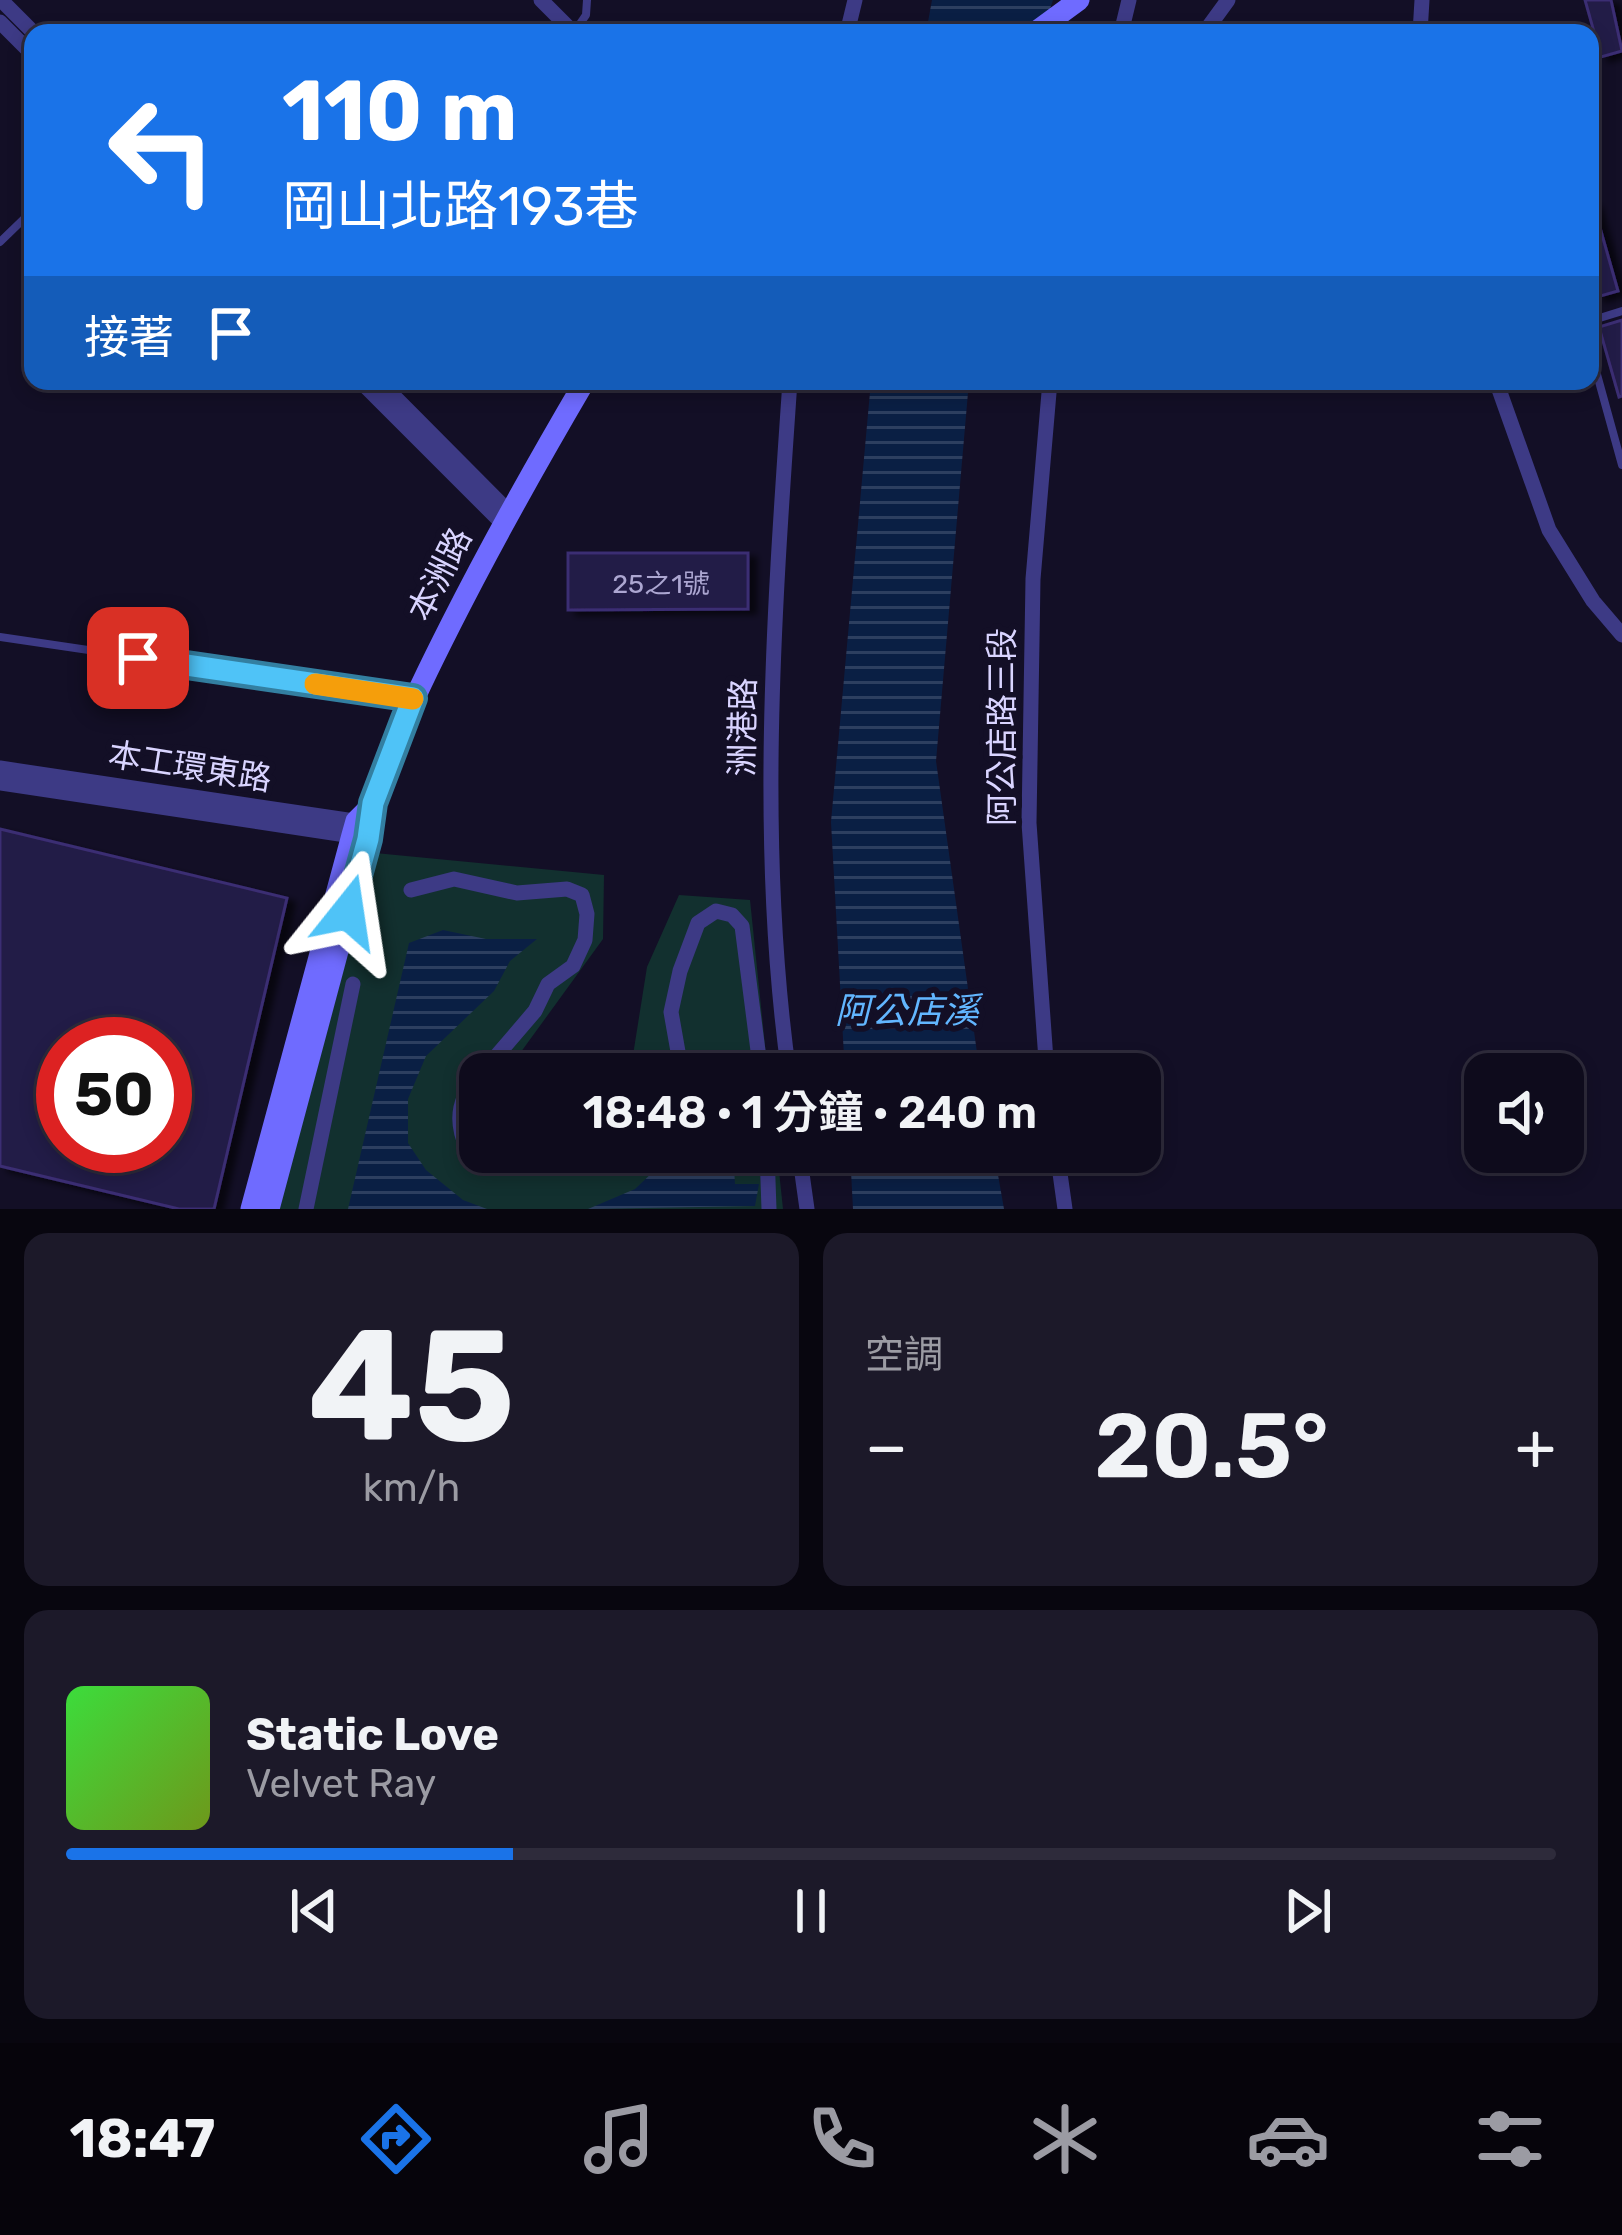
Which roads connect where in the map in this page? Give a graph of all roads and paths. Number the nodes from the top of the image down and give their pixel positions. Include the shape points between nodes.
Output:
1 (1, 0) edge
2 (542, 0) edge
3 (1079, 0) edge
4 (0, 22) edge
5 (25, 24) edge
6 (565, 24) edge
7 (1046, 24) edge
8 (24, 46) edge
9 (24, 219) edge
10 (0, 242) edge
11 (1599, 382) edge
12 (370, 390) edge
13 (387, 390) edge
14 (580, 390) edge
15 (789, 390) edge
16 (1049, 390) edge
17 (1499, 390) edge
18 (1622, 464) edge
19 (505, 517) junction
20 (1622, 635) edge
21 (0, 638) edge
22 (413, 698) junction
23 (0, 768) edge
24 (0, 783) edge
25 (364, 825) junction
26 (411, 890) dead end
27 (353, 984) dead end
28 (498, 1053) edge
29 (678, 1053) edge
30 (758, 1053) edge
31 (786, 1053) edge
32 (1046, 1053) edge
33 (768, 1173) edge
34 (802, 1173) edge
35 (1060, 1173) edge
36 (251, 1209) edge
37 (268, 1209) edge
38 (306, 1209) edge
39 (769, 1209) edge
40 (807, 1209) edge
41 (1065, 1209) edge

1 - 5 street
2 - 6 street
3 - 7 main road
4 - 8 street
9 - 10 lane
11 - 18 lane
12 - 19 street
13 - 19 street
14 - 19 main road, 本洲路
15 - 31 street, 洲港路 via 770,747
16 - 32 street, 阿公店路三段 via 1033,579 1029,799
17 - 20 street via 1549,530
19 - 22 main road, 本洲路
21 - 22 lane
22 - 25 main road, 本洲路
23 - 25 street, 本工環東路
24 - 25 street, 本工環東路
25 - 36 main road, 本洲路
25 - 37 main road, 本洲路
26 - 28 street via 454,879 582,896 585,940 573,966 548,985
27 - 38 street
29 - 30 street via 671,1012 680,971 698,923 716,910 742,926
33 - 39 street
34 - 40 street
35 - 41 street

